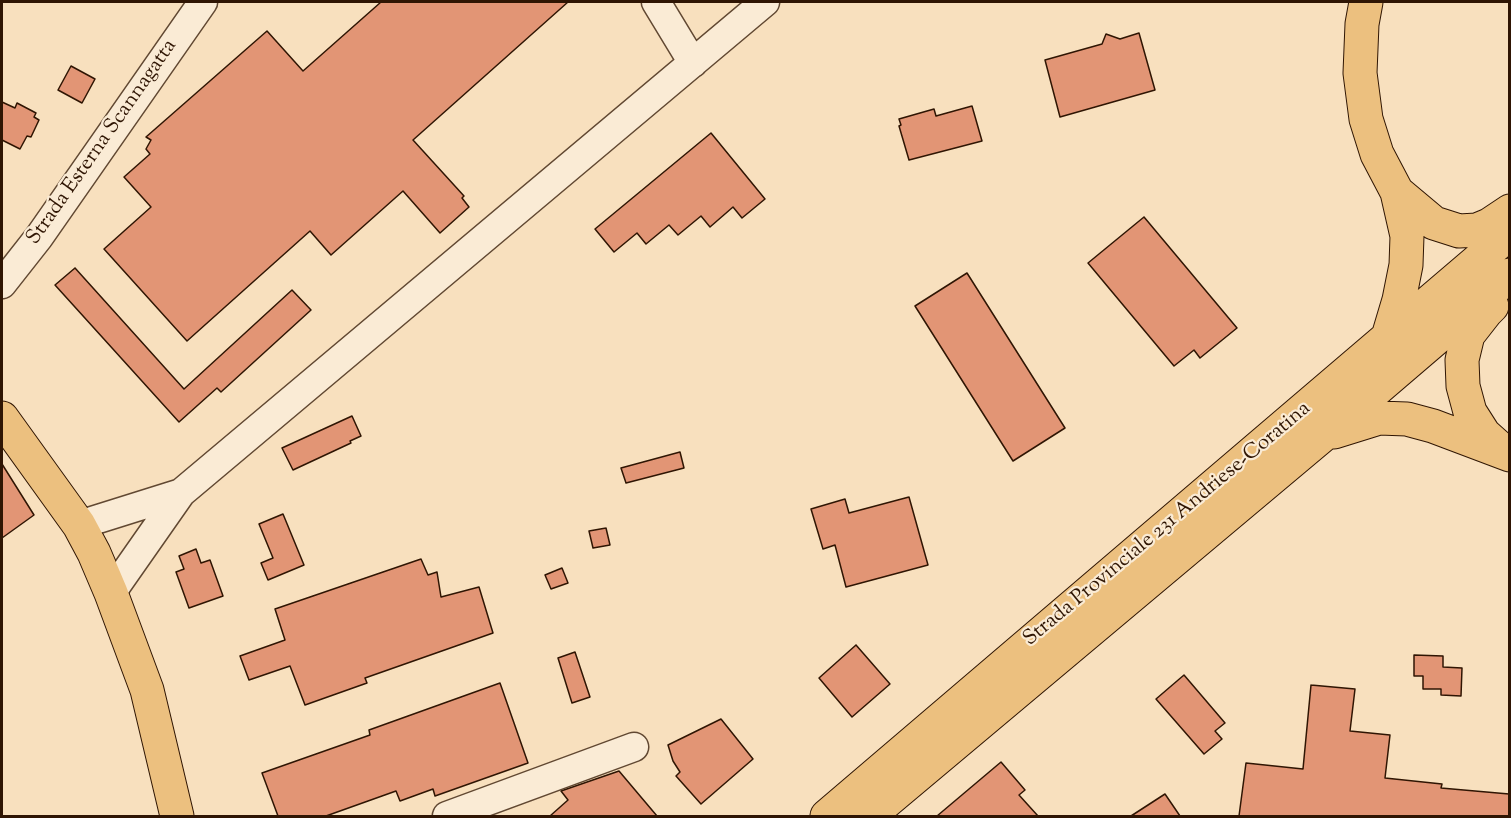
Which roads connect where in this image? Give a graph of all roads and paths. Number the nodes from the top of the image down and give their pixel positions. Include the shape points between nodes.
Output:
1 (203, 2) edge
2 (656, 2) edge
3 (765, 2) edge
4 (1366, 2) edge
5 (693, 63) junction
6 (1397, 192) junction
7 (1509, 211) edge
8 (1509, 233) edge
9 (1509, 275) edge
10 (2, 284) edge
11 (1509, 291) edge
12 (1388, 337) junction
13 (2, 418) edge
14 (1323, 435) junction
15 (1507, 453) edge
16 (181, 493) junction
17 (79, 525) junction
18 (111, 592) junction
19 (634, 747) dead end
20 (177, 816) edge
21 (447, 816) edge
22 (827, 816) edge
23 (869, 816) edge

1 - 10 street, Strada Esterna Scannagatta
2 - 5 street
3 - 5 street
4 - 6 main road via 1360,73 1366,119 1377,154
5 - 16 street
6 - 7 main road via 1434,223 1459,231 1477,230
6 - 12 main road via 1407,236 1406,265
8 - 12 main road, Strada Provinciale 231 Andriese-Coratina
9 - 14 main road, Strada Provinciale 231 Andriese-Coratina
11 - 15 main road via 1468,335 1462,360 1462,386 1470,412 1484,434
12 - 22 main road, Strada Provinciale 231 Andriese-Coratina
13 - 17 main road
14 - 15 main road via 1379,418 1407,418
14 - 23 main road, Strada Provinciale 231 Andriese-Coratina
16 - 17 street
16 - 18 street
17 - 18 main road
18 - 20 main road via 147,690
19 - 21 street

